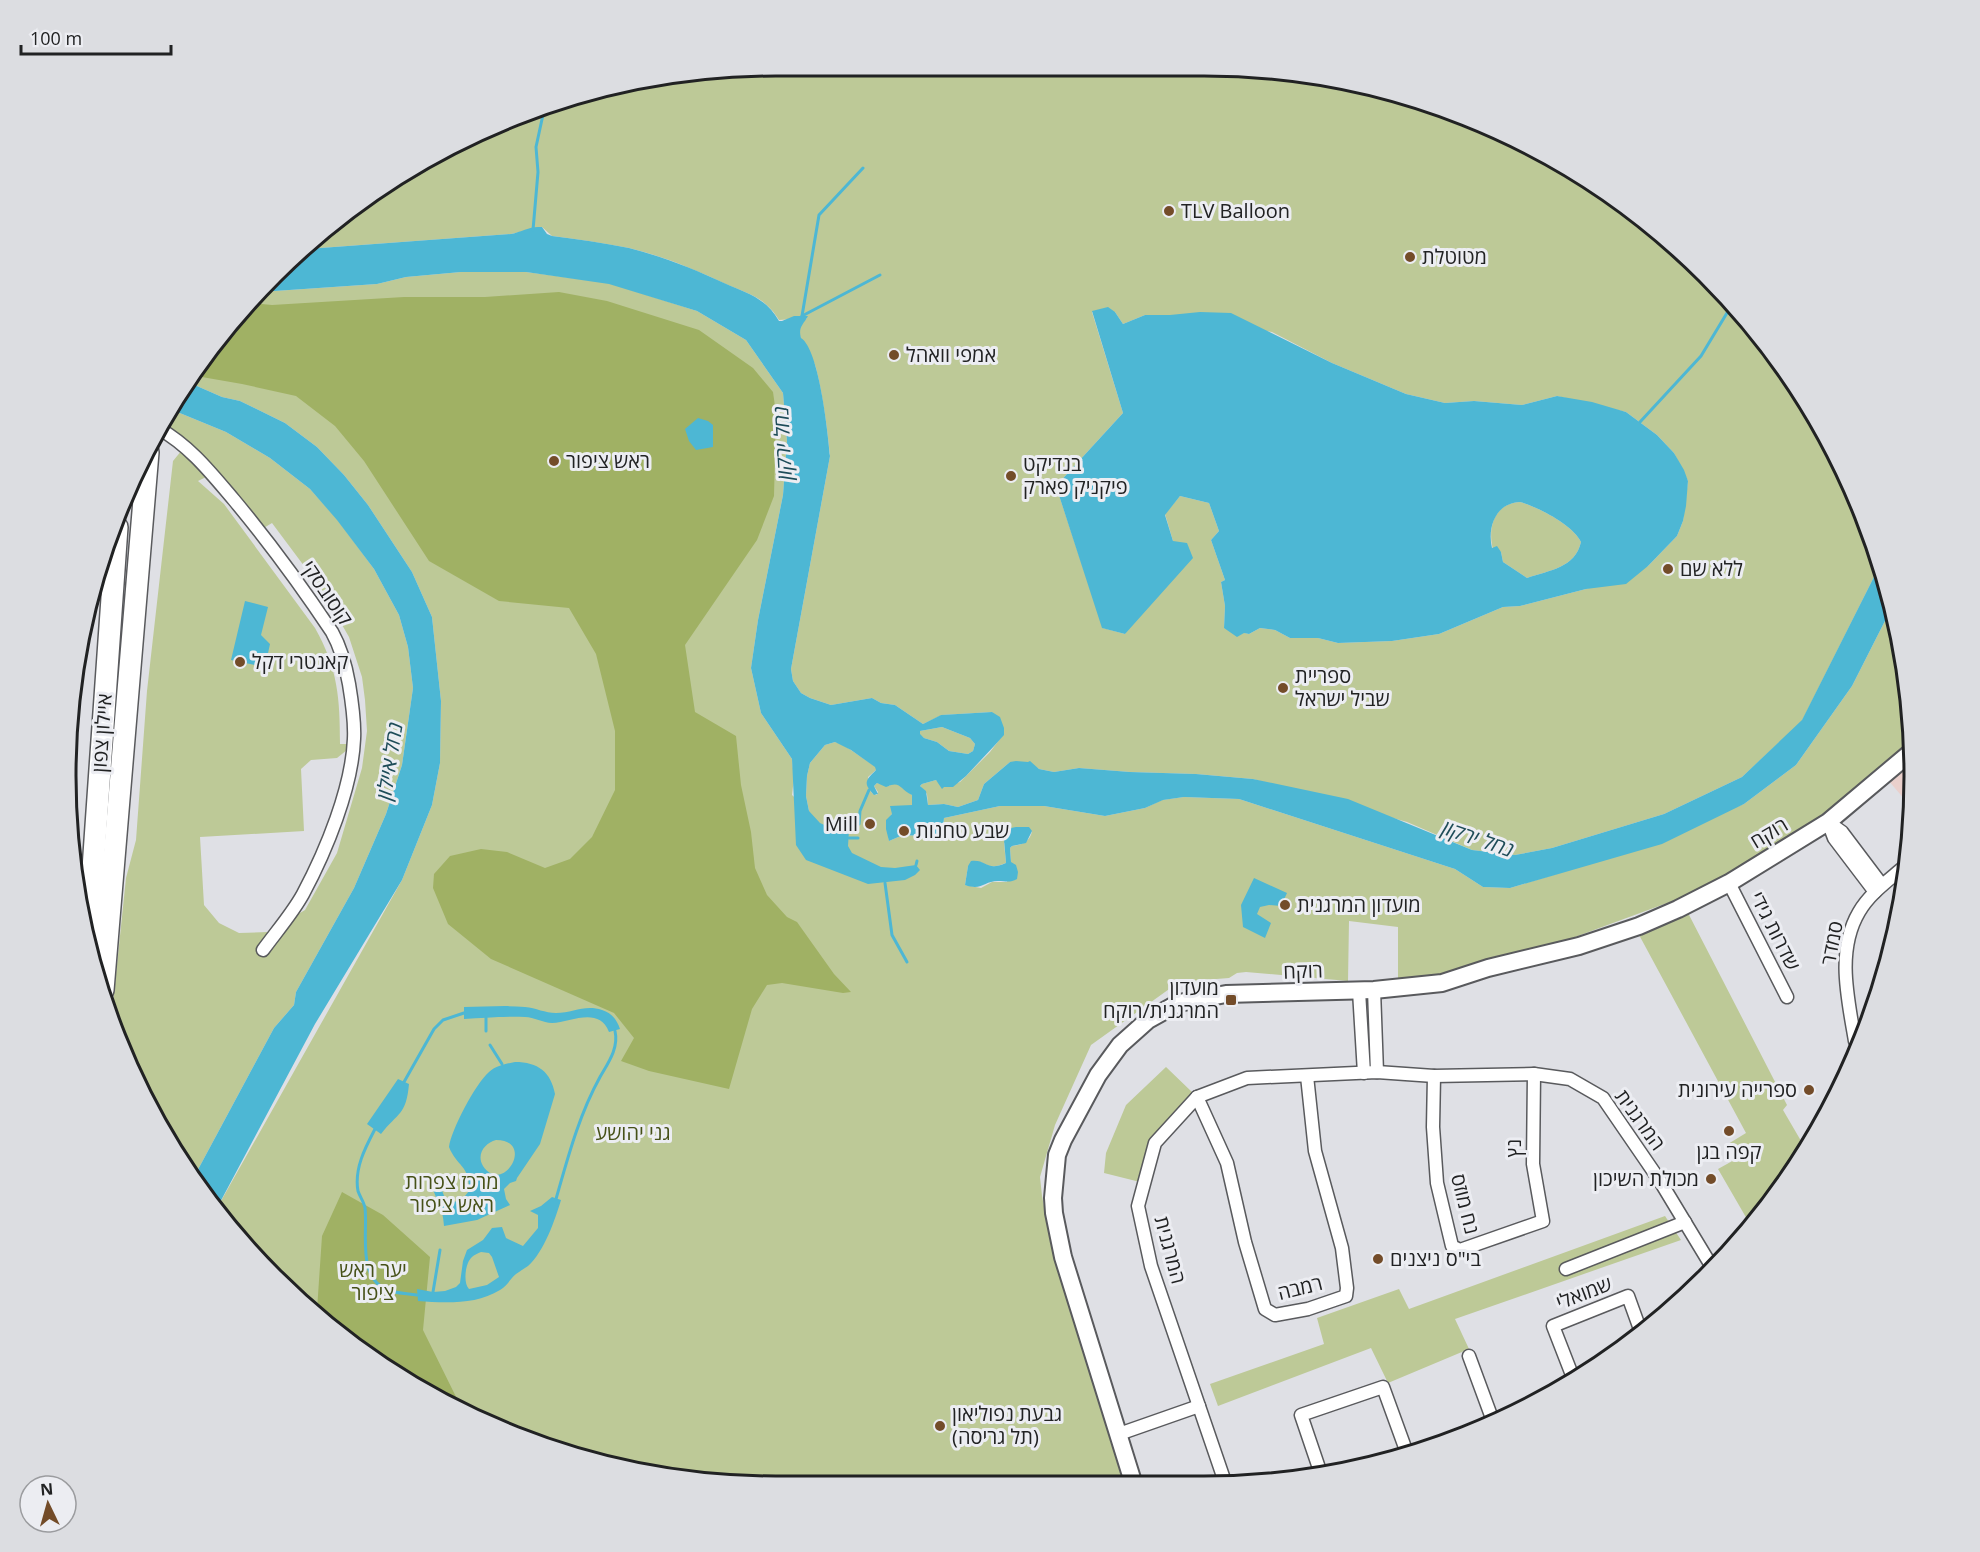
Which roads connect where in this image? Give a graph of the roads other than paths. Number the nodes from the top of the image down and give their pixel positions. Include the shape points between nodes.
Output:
1 (166, 433) edge
2 (147, 471) edge
3 (116, 547) edge
4 (1903, 759) edge
5 (1828, 822) junction
6 (1897, 873) edge
7 (1729, 883) junction
8 (1879, 889) junction
9 (109, 908) junction
10 (90, 912) edge
11 (263, 950) dead end
12 (102, 964) edge
13 (104, 971) edge
14 (1366, 991) junction
15 (1787, 997) dead end
16 (1854, 1034) edge
17 (1377, 1072) junction
18 (1364, 1073) junction
19 (1534, 1074) junction
20 (1307, 1076) junction
21 (1434, 1076) junction
22 (1197, 1097) junction
23 (1543, 1221) joint
24 (1685, 1222) junction
25 (1708, 1261) edge
26 (1566, 1269) dead end
27 (1638, 1324) edge
28 (1469, 1356) dead end
29 (1571, 1372) edge
30 (1199, 1406) junction
31 (1489, 1414) edge
32 (1119, 1434) junction
33 (1404, 1446) edge
34 (1318, 1466) edge
35 (1223, 1475) edge
36 (1131, 1476) edge

1 - 11 street, קוסובסקי via 200,460 259,531 332,632 347,674 354,736 333,829 303,895
2 - 9 highway
3 - 10 highway, איילון צפון
4 - 5 street, רוקח
5 - 7 street, רוקח
5 - 8 street via 1834,838
6 - 8 street, סמדר
7 - 14 street, רוקח via 1659,918 1579,946 1442,983
7 - 15 street, שדרות גידי
8 - 16 street, סמדר via 1859,912 1850,933 1845,980
9 - 12 highway
9 - 13 highway
14 - 17 street
14 - 18 street
14 - 32 street, רוקח via 1226,994 1174,1005 1148,1020 1120,1045 1075,1116 1057,1155 1054,1213 1063,1257
17 - 18 street, המרגנית
17 - 21 street, המרגנית
18 - 20 street, המרגנית
19 - 21 street, המרגנית
19 - 23 street, נץ via 1533,1164
19 - 24 street, המרגנית via 1570,1078 1603,1098
20 - 22 street, המרגנית via 1247,1078
20 - 22 street, רמבה via 1315,1151 1342,1248 1347,1288 1346,1296 1308,1309 1275,1315 1265,1309 1227,1163
21 - 23 street, נח מוזס via 1437,1183 1452,1245 1460,1250
22 - 30 street, המרגנית via 1155,1143 1138,1206 1151,1266
24 - 25 street, המרגנית
24 - 26 street
27 - 29 street, שמואלי via 1628,1296 1553,1326
28 - 31 street
30 - 32 street
30 - 35 street, המרגנית
32 - 36 street, רוקח
33 - 34 street via 1383,1387 1301,1415

